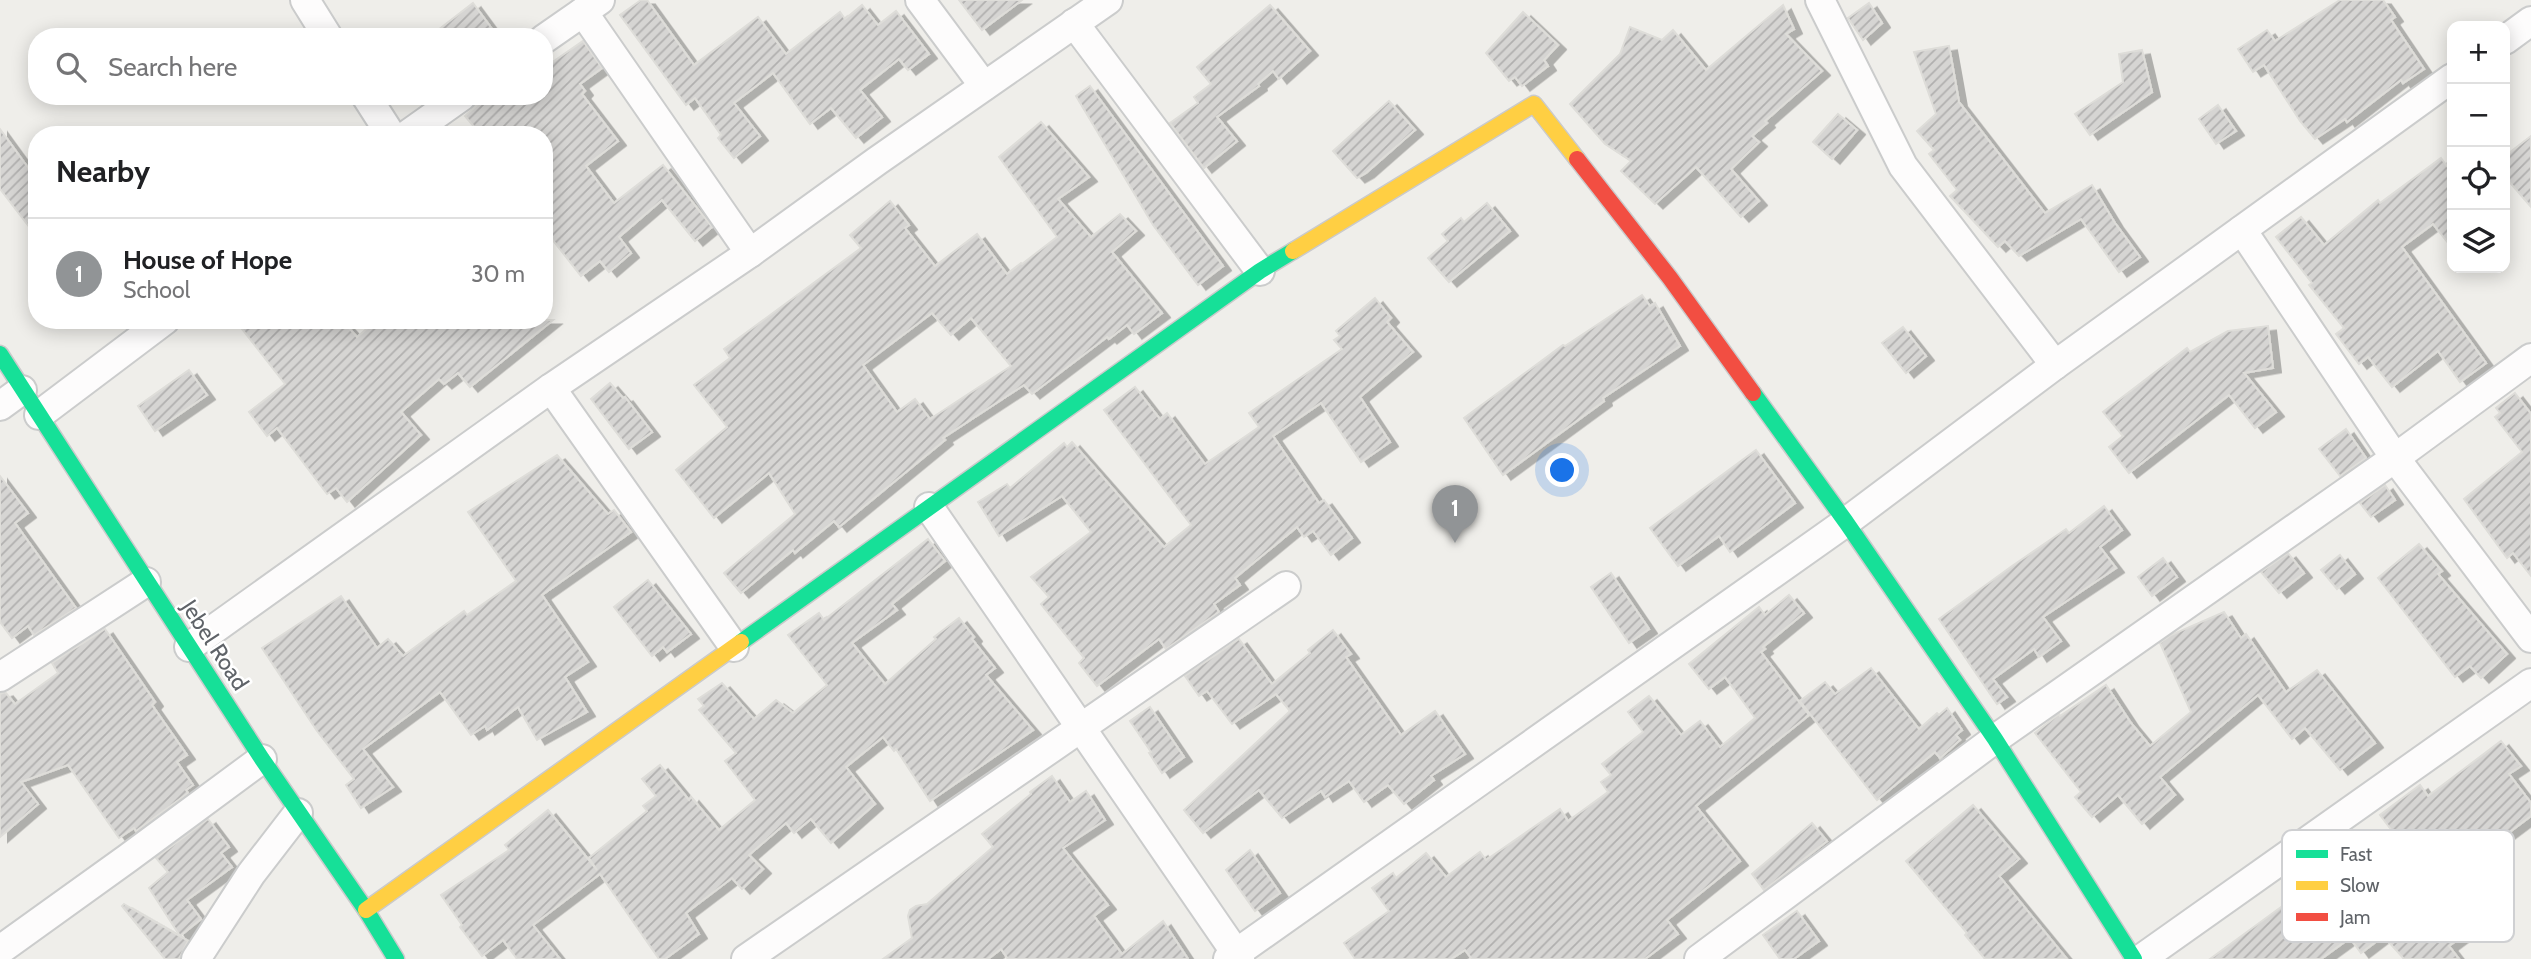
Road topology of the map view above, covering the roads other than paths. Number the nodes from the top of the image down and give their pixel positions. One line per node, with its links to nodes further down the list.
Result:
1 (304, 0): 8 (street)
2 (920, 0): 12 (street)
3 (1108, 0): 7 (street)
4 (1820, 0): 23 (street)
5 (592, 6): 9 (street); 18 (street)
6 (2531, 21): 10 (street)
7 (1074, 23): 12 (street); 19 (street)
8 (322, 28)
9 (553, 33)
10 (2510, 36)
11 (2447, 82): 17 (street)
12 (984, 86): 18 (street)
13 (372, 105): 15 (street)
14 (449, 105): 16 (street)
15 (385, 126)
16 (420, 126)
17 (2242, 230): 23 (street); 27 (street)
18 (750, 253): 24 (street)
19 (1260, 271): 28 (street); 29 (street)
20 (153, 329): 26 (street)
21 (0, 354): 25 (street, Jebel Road)
22 (2531, 358): 27 (street)
23 (2055, 365): 29 (street)
24 (551, 388): 33 (street); 34 (street)
25 (11, 398): 26 (street, Jebel Road)
26 (38, 415): 30 (street, Jebel Road)
27 (2395, 458): 32 (street); 38 (street)
28 (929, 507): 34 (street); 37 (street)
29 (1846, 522): 38 (street); 45 (street)
30 (146, 582): 33 (street, Jebel Road); 35 (street)
31 (1286, 586): 37 (street)
32 (2531, 638)
33 (189, 647): 39 (street, Jebel Road)
34 (734, 647): 43 (street)
35 (0, 677)
36 (2531, 683): 41 (street)
37 (1080, 729): 45 (street); 48 (street)
38 (1995, 739): 49 (street); 50 (street)
39 (261, 759): 40 (street, Jebel Road); 44 (street)
40 (298, 813): 43 (street, Jebel Road); 46 (street)
41 (2323, 830)
42 (2282, 859): 51 (street)
43 (366, 910): 47 (street, Jebel Road)
44 (0, 950)
45 (1235, 957)
46 (196, 959)
47 (396, 959)
48 (746, 959)
49 (1699, 959)
50 (2134, 959)
51 (2141, 959)

